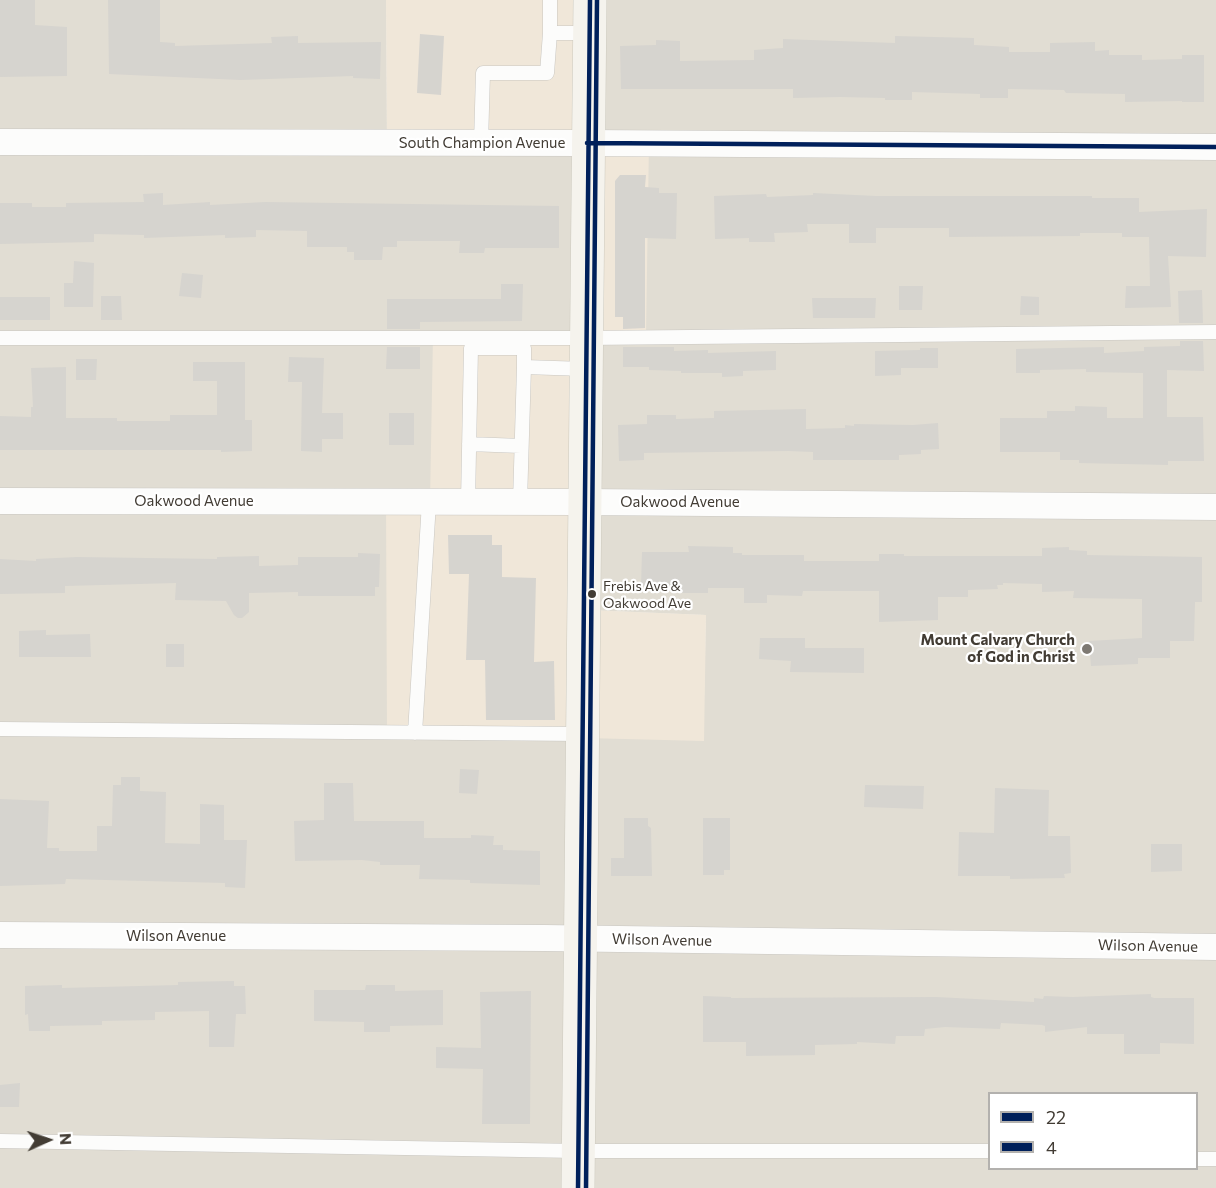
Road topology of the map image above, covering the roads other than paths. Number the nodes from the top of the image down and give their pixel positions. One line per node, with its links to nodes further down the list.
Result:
1 (550, 0): 3 (lane)
2 (590, 0): 4 (main road)
3 (549, 33): 4 (lane); 6 (lane)
4 (589, 33): 7 (main road)
5 (0, 142): 6 (street, South Champion Avenue)
6 (481, 143): 7 (street, South Champion Avenue)
7 (587, 143): 8 (street, South Champion Avenue); 11 (main road)
8 (1216, 147)
9 (1216, 332): 11 (lane)
10 (0, 338): 11 (lane)
11 (585, 354): 12 (lane); 19 (main road)
12 (524, 367): 13 (lane); 14 (lane)
13 (470, 444): 14 (lane); 17 (lane)
14 (522, 446): 18 (lane)
15 (0, 501): 16 (street, Oakwood Avenue)
16 (429, 502): 17 (street, Oakwood Avenue); 22 (lane)
17 (468, 502): 18 (street, Oakwood Avenue)
18 (520, 502): 19 (street, Oakwood Avenue)
19 (584, 502): 20 (street, Oakwood Avenue); 23 (main road)
20 (1216, 507)
21 (0, 729): 22 (lane)
22 (415, 733): 23 (lane)
23 (581, 734): 25 (main road)
24 (0, 935): 25 (street, Wilson Avenue)
25 (580, 939): 26 (street, Wilson Avenue); 29 (main road)
26 (1216, 947)
27 (0, 1141): 29 (lane)
28 (988, 1150): 29 (lane)
29 (578, 1151): 32 (main road)
30 (1198, 1158): 31 (lane)
31 (1216, 1159)
32 (578, 1188)

